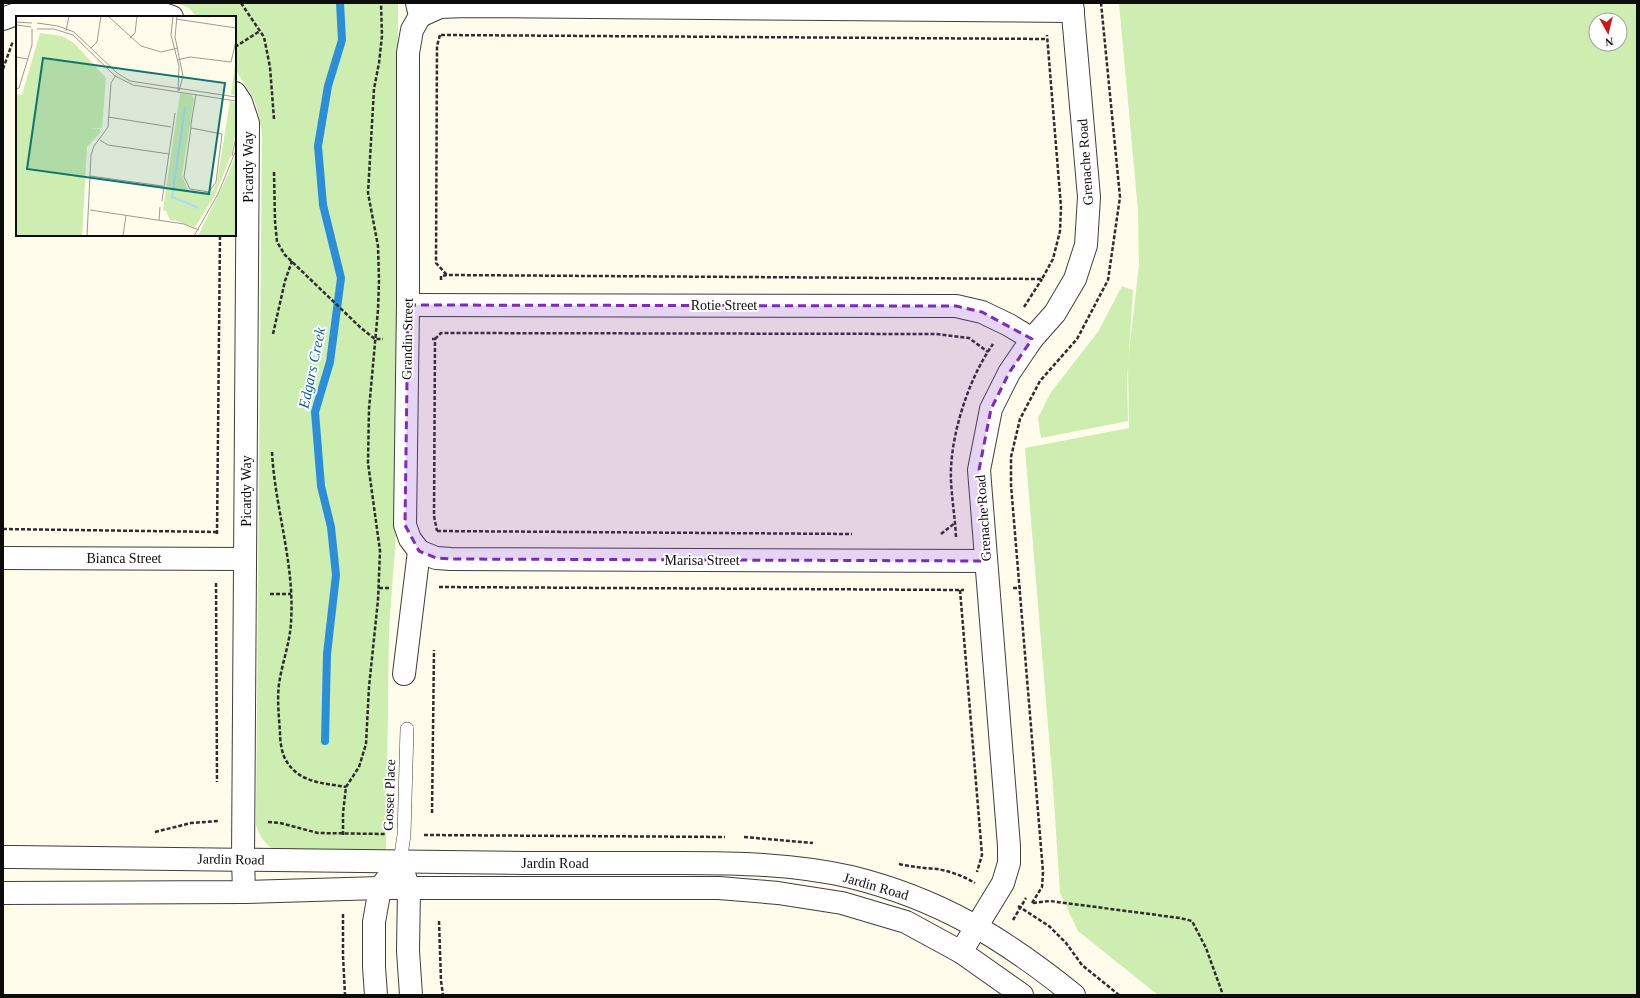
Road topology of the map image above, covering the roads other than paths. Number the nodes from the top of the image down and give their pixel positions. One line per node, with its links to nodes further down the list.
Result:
1 (1072, 7): 2 (street); 7 (street, Grenache Road)
2 (419, 10): 6 (street, Grandin Street)
3 (169, 16): 4 (street)
4 (3, 19)
5 (236, 94): 10 (street, Picardy Way)
6 (408, 305): 7 (street, Rotie Street); 8 (street, Grandin Street)
7 (1032, 339): 11 (street, Grenache Road)
8 (419, 551): 11 (street, Marisa Street); 12 (street)
9 (3, 558): 10 (street, Bianca Street)
10 (245, 559): 15 (street, Picardy Way)
11 (986, 561): 21 (street, Grenache Road)
12 (404, 674)
13 (407, 729): 16 (lane, Gosset Place)
14 (3, 857): 15 (street, Jardin Road)
15 (243, 859): 16 (street, Jardin Road); 19 (street, Picardy Way)
16 (400, 862): 17 (street); 18 (street); 21 (street, Jardin Road)
17 (380, 888): 18 (street, Jardin Road); 19 (street, Jardin Road); 23 (street)
18 (409, 889): 22 (street, Jardin Road); 24 (street)
19 (244, 892): 20 (street, Jardin Road)
20 (3, 893)
21 (977, 926): 22 (street, Grenache Road); 26 (street, Jardin Road)
22 (961, 952): 25 (street, Jardin Road)
23 (376, 995)
24 (411, 995)
25 (1022, 995)
26 (1074, 995)

